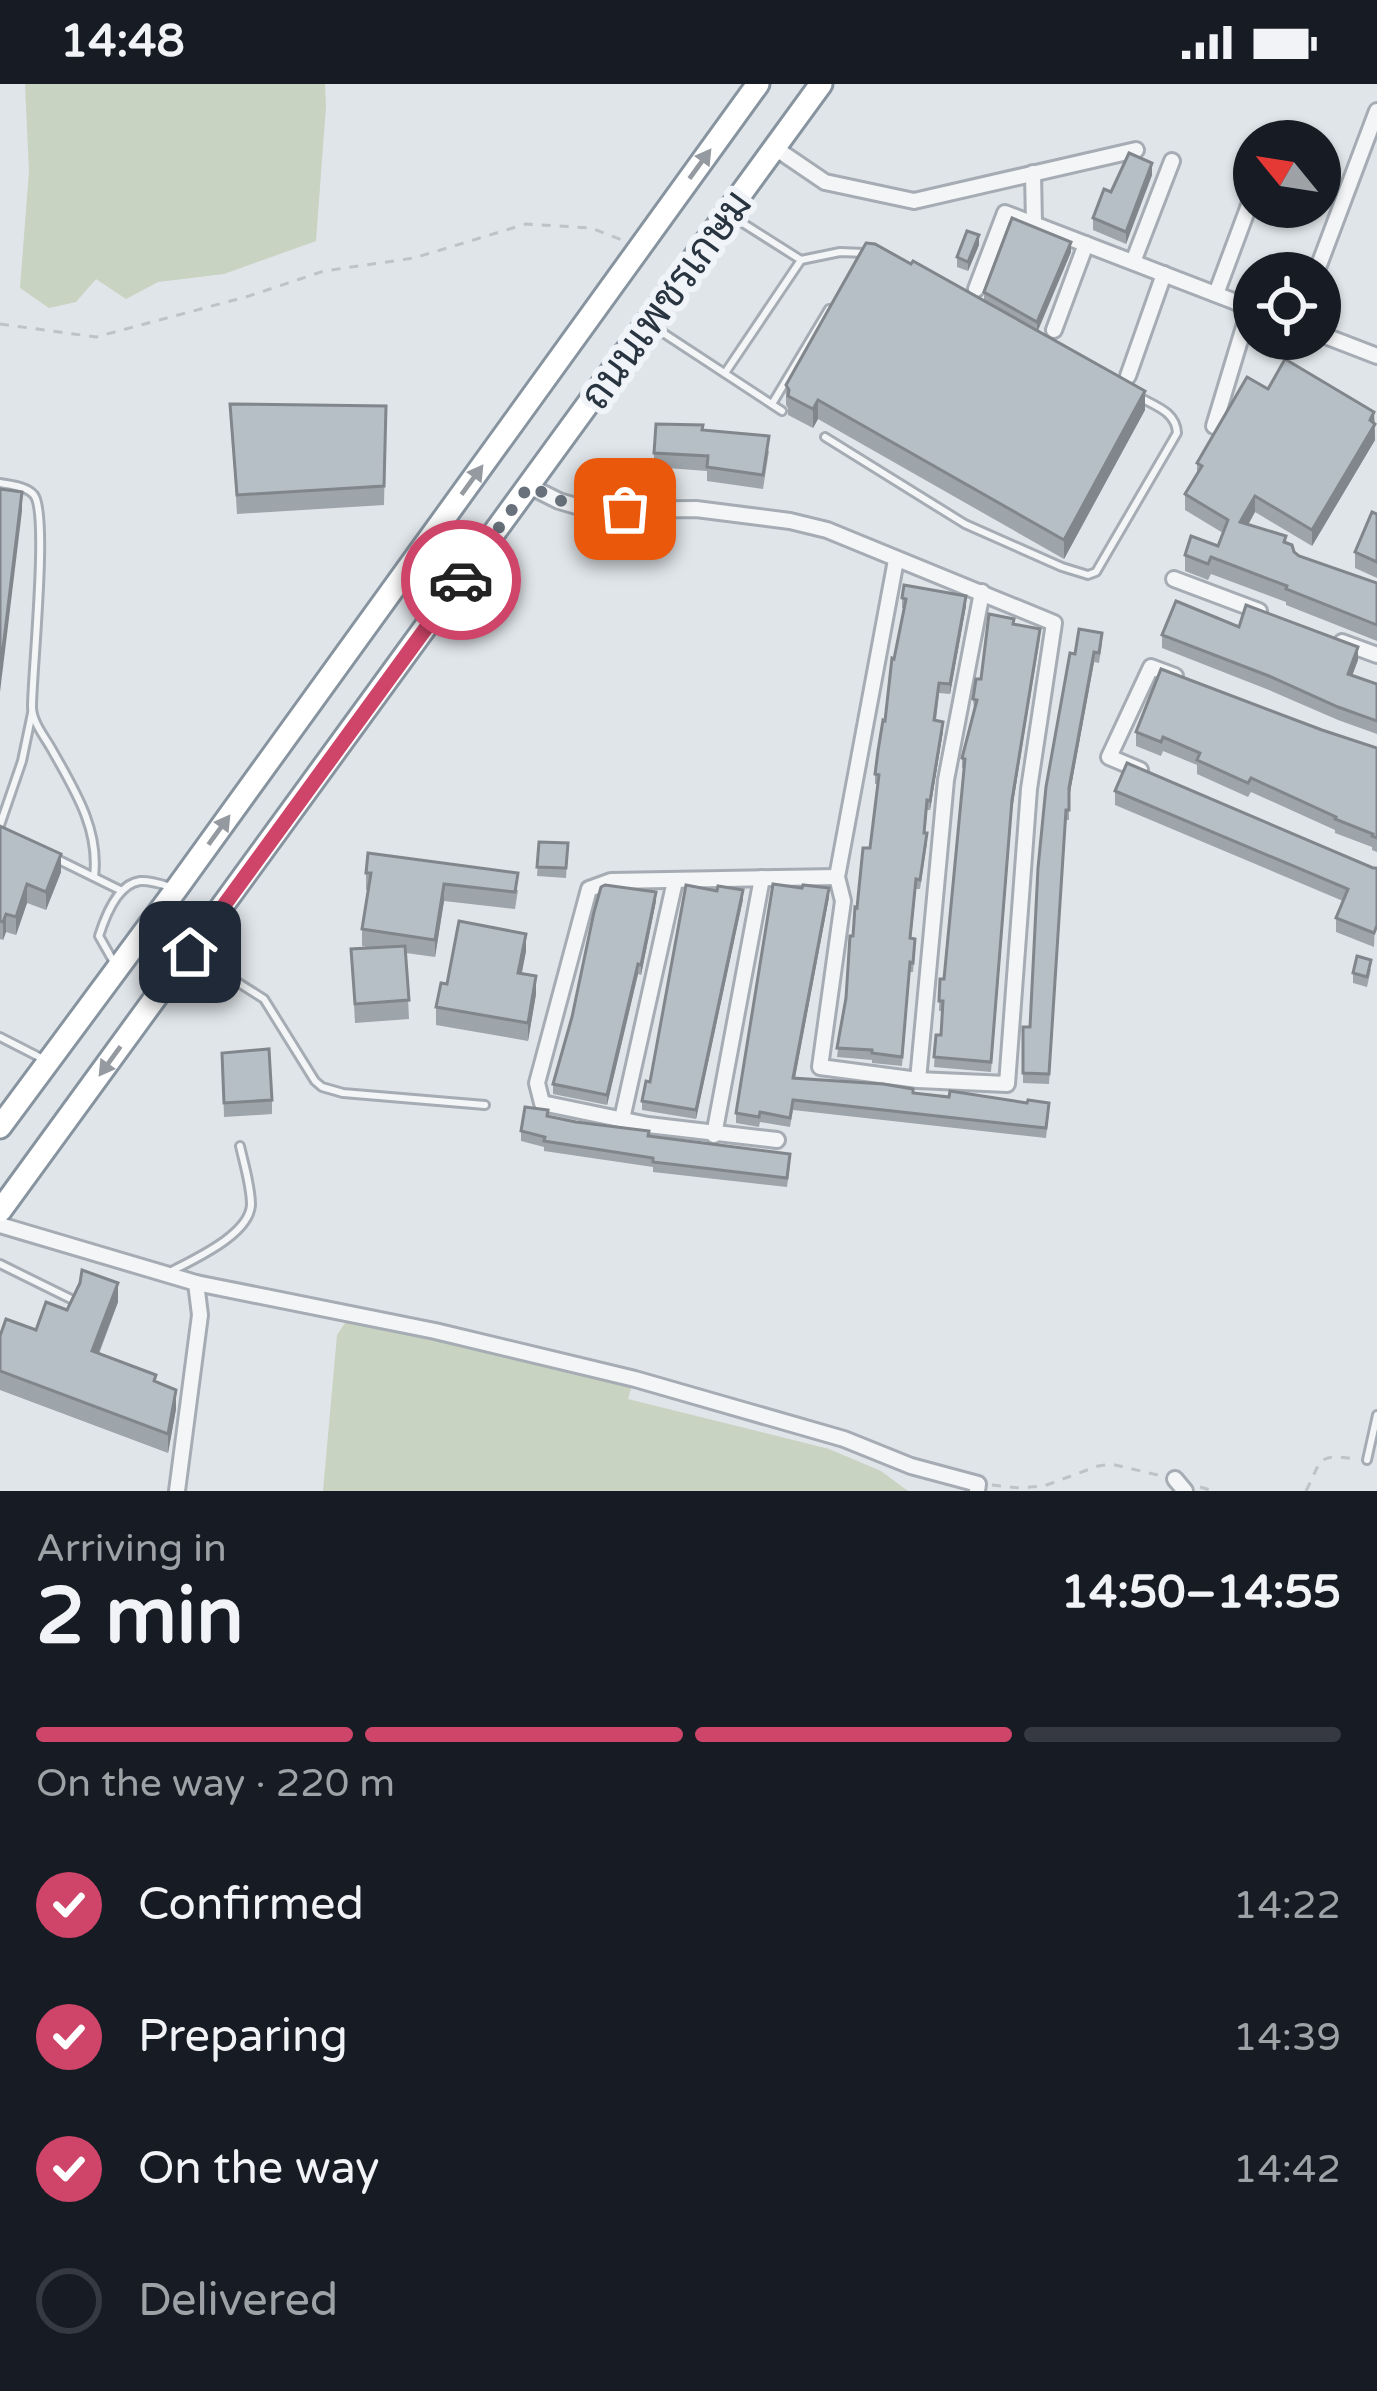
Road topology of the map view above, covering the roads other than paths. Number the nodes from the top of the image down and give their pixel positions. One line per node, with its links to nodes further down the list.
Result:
1 (758, 84): 51 (highway, ถนนเพชรเกษม, one-way to 1)
2 (821, 84): 4 (highway, ถนนเพชรเกษม)
3 (1377, 111): 12 (street)
4 (775, 148): 7 (street); 8 (highway, ถนนเพชรเกษม)
5 (1136, 150): 7 (street)
6 (1172, 161): 16 (street)
7 (1034, 173): 9 (street)
8 (727, 213): 15 (lane); 23 (highway, ถนนเพชรเกษม)
9 (1034, 224): 11 (street); 19 (street)
10 (1241, 228): 20 (street)
11 (1086, 244): 16 (street); 24 (street)
12 (1324, 252)
13 (862, 253): 14 (lane); 15 (lane); 17 (lane)
14 (874, 253)
15 (801, 260): 28 (lane)
16 (1133, 262): 18 (street)
17 (851, 272)
18 (1164, 274): 20 (street); 29 (street)
19 (976, 289)
20 (1216, 294): 21 (street)
21 (1233, 301)
22 (829, 309): 30 (lane)
23 (648, 322): 28 (lane); 35 (highway, ถนนเพชรเกษม)
24 (1054, 330)
25 (1341, 342): 26 (street)
26 (1377, 356)
27 (1235, 360): 32 (street)
28 (724, 373): 30 (lane)
29 (1128, 383): 33 (lane)
30 (772, 404): 31 (lane)
31 (782, 411)
32 (1214, 426)
33 (825, 437)
34 (0, 483): 43 (lane)
35 (529, 486): 36 (street); 53 (highway, ถนนเพชรเกษม)
36 (896, 560): 38 (street); 49 (street)
37 (1174, 580): 39 (street)
38 (982, 592): 57 (street); 57 (street)
39 (1276, 617)
40 (1336, 640): 41 (street)
41 (1377, 655)
42 (1190, 682): 44 (street)
43 (32, 713): 45 (lane); 47 (lane)
44 (1150, 775)
45 (0, 825)
46 (44, 854): 47 (lane)
47 (94, 877): 52 (lane)
48 (762, 878): 49 (street); 50 (street); 61 (street)
49 (837, 878): 57 (street)
50 (675, 881): 59 (street); 59 (street)
51 (178, 888): 52 (lane); 54 (highway, ถนนเพชรเกษม)
52 (123, 892): 54 (lane)
53 (190, 952): 58 (lane); 64 (highway, ถนนเพชรเกษม, one-way to 64)
54 (118, 969): 56 (highway, ถนนเพชรเกษม)
55 (0, 1037): 56 (lane)
56 (48, 1062): 60 (highway, ถนนเพชรเกษม)
57 (918, 1080)
58 (485, 1105)
59 (622, 1119): 61 (street)
60 (0, 1127)
61 (714, 1135): 62 (street)
62 (777, 1140)
63 (240, 1146): 67 (lane)
64 (0, 1211)
65 (0, 1225): 67 (street)
66 (0, 1264): 69 (lane)
67 (167, 1274): 68 (street)
68 (196, 1283): 72 (street); 73 (street)
69 (73, 1300)
70 (1377, 1415): 71 (lane)
71 (1366, 1460)
72 (977, 1487)
73 (177, 1491)

